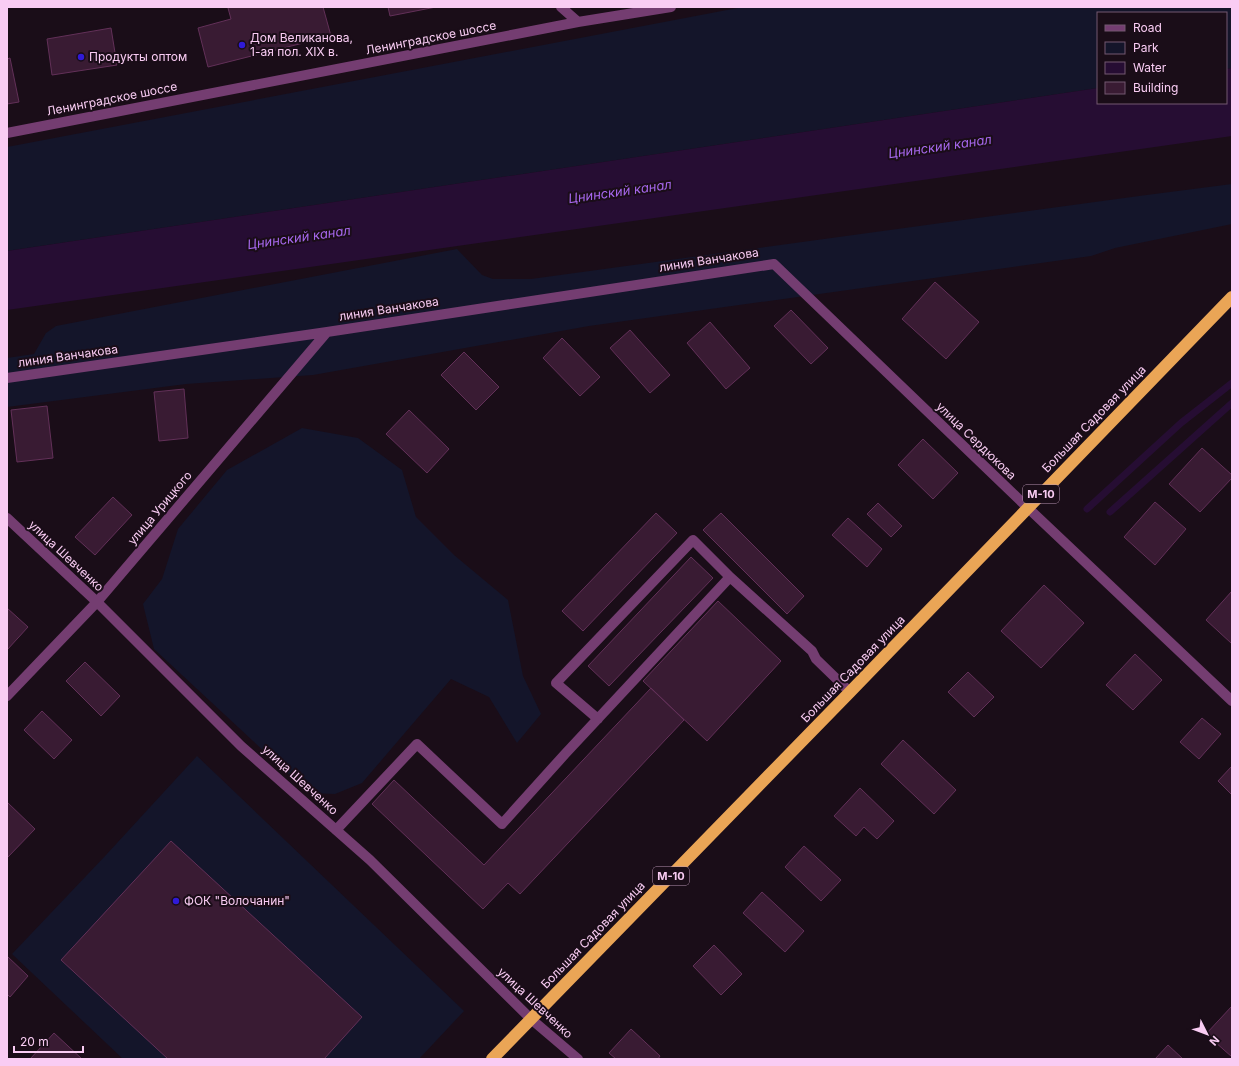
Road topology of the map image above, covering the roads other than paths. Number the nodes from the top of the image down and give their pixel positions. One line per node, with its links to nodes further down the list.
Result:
1 (561, 7): 3 (street)
2 (671, 7): 3 (street, Ленинградское шоссе)
3 (578, 22): 4 (street, Ленинградское шоссе)
4 (7, 133)
5 (774, 264): 7 (street, линия Ванчакова); 9 (street, улица Сердюкова)
6 (1232, 296): 9 (highway, Большая Садовая улица / М-10)
7 (327, 332): 8 (street, линия Ванчакова); 12 (street, улица Урицкого)
8 (7, 378)
9 (1028, 508): 13 (highway, Большая Садовая улица / М-10); 15 (street, улица Сердюкова)
10 (7, 518): 12 (street, улица Шевченко)
11 (730, 577): 13 (street); 16 (street); 16 (street)
12 (97, 602): 14 (street, улица Урицкого); 17 (street, улица Шевченко)
13 (850, 692): 18 (highway, Большая Садовая улица / М-10)
14 (7, 696)
15 (1232, 701)
16 (598, 719): 17 (street)
17 (336, 830): 18 (street, улица Шевченко)
18 (531, 1019): 19 (highway, Большая Садовая улица / М-10); 20 (street, улица Шевченко)
19 (492, 1059)
20 (578, 1059)

